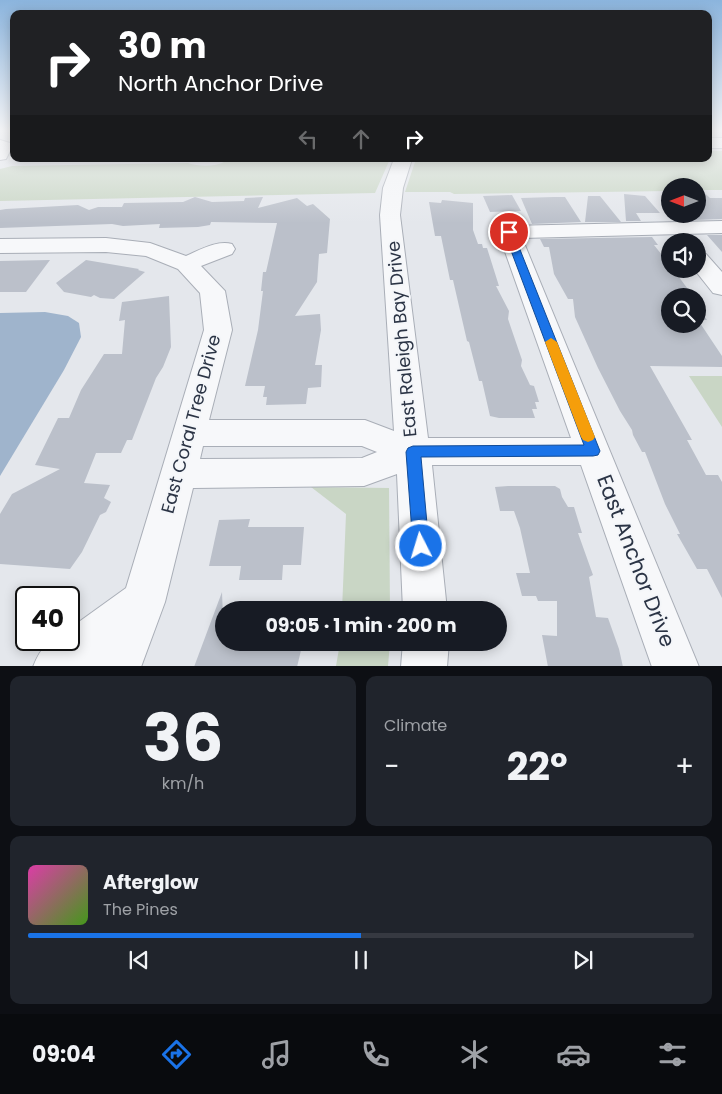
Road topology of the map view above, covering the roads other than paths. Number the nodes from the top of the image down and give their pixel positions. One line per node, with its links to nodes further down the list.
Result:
1 (403, 162): 12 (street, East Raleigh Bay Drive)
2 (722, 228): 3 (street)
3 (689, 233)
4 (661, 235): 11 (street, East Anchor Drive)
5 (0, 246): 7 (street)
6 (224, 248): 7 (street)
7 (186, 264): 10 (street, East Coral Tree Drive)
8 (706, 269): 9 (street)
9 (722, 288)
10 (189, 433): 12 (street); 13 (street, East Coral Tree Drive)
11 (593, 451): 12 (street); 20 (street, East Anchor Drive)
12 (413, 452): 13 (street); 14 (street, East Raleigh Bay Drive)
13 (178, 474): 15 (street, East Coral Tree Drive)
14 (424, 601)
15 (142, 602): 17 (street); 18 (street, East Coral Tree Drive)
16 (425, 651): 19 (street)
17 (56, 666)
18 (117, 666)
19 (424, 666)
20 (676, 666)

